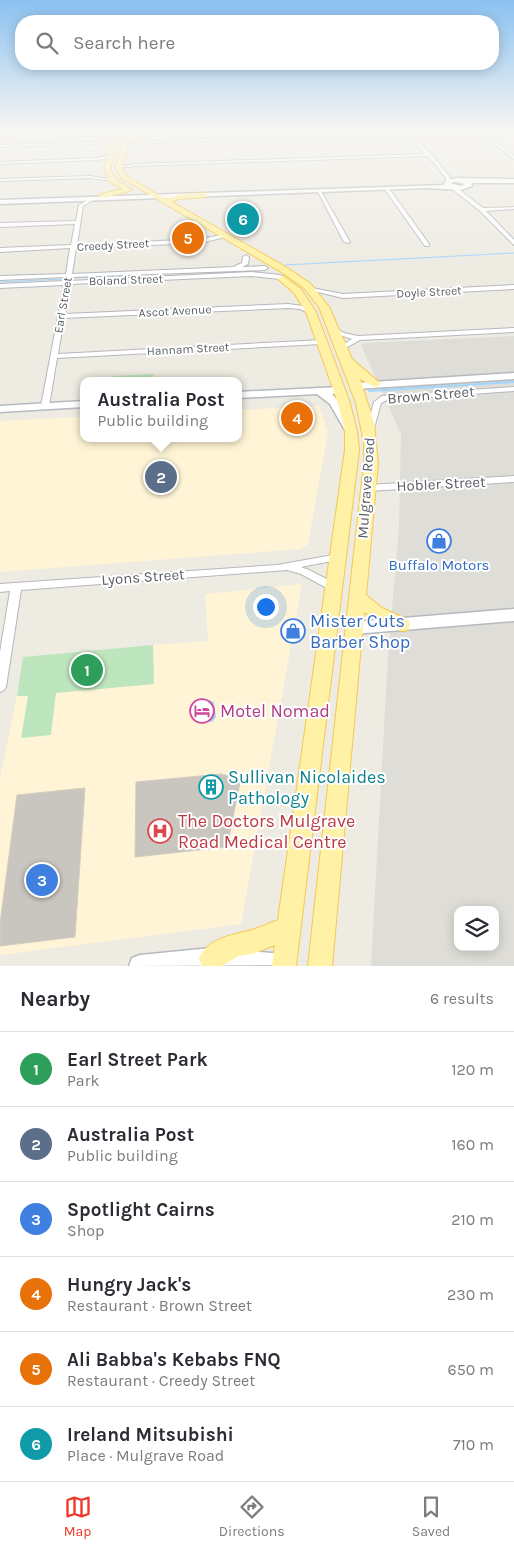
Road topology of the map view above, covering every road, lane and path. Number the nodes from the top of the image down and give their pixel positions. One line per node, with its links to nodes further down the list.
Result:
1 (110, 175): 5 (street); 10 (main road, Mulgrave Road)
2 (122, 175): 14 (main road, Mulgrave Road)
3 (446, 175): 8 (street)
4 (454, 175): 7 (street)
5 (0, 180)
6 (514, 182): 7 (main road)
7 (467, 184): 8 (main road); 24 (street)
8 (450, 185): 9 (main road); 11 (main road); 24 (street)
9 (386, 188): 12 (main road); 32 (street)
10 (128, 190): 16 (main road); 17 (main road, Mulgrave Road)
11 (231, 191): 13 (main road); 14 (main road)
12 (319, 191): 13 (main road); 30 (street)
13 (262, 193): 15 (main road)
14 (152, 195): 15 (main road); 17 (main road); 22 (main road, Mulgrave Road)
15 (203, 195): 22 (main road)
16 (104, 196): 17 (main road); 18 (main road)
17 (138, 196): 21 (main road); 29 (main road, Mulgrave Road)
18 (20, 199): 19 (main road); 20 (main road)
19 (0, 201): 20 (main road)
20 (52, 201): 21 (main road)
21 (79, 202): 25 (street, Earl Street)
22 (165, 202): 27 (main road, Mulgrave Road)
23 (514, 208): 24 (street)
24 (482, 210): 28 (street)
25 (79, 222): 26 (street); 33 (street, Earl Street)
26 (0, 225)
27 (226, 236): 29 (street, Creedy Street); 44 (main road, Mulgrave Road)
28 (511, 236): 31 (street)
29 (215, 239): 33 (street, Creedy Street); 35 (main road, Mulgrave Road)
30 (347, 242)
31 (514, 243)
32 (427, 245)
33 (74, 247): 34 (street, Creedy Street); 41 (street, Earl Street)
34 (0, 250)
35 (246, 257): 36 (street); 37 (main road, Mulgrave Road)
36 (232, 268): 37 (street, Boland Street); 41 (street, Boland Street)
37 (265, 268): 38 (street, Boland Street); 39 (main road, Mulgrave Road)
38 (252, 274): 39 (street, Boland Street); 41 (street, Boland Street)
39 (280, 277): 46 (main road, Mulgrave Road)
40 (0, 278): 41 (street, Boland Street)
41 (67, 279): 42 (street, Boland Street); 50 (street, Earl Street)
42 (0, 286)
43 (514, 287): 45 (street, Doyle Street)
44 (312, 290): 45 (street, Doyle Street); 48 (main road, Mulgrave Road)
45 (343, 296): 48 (street, Doyle Street)
46 (303, 297): 47 (street, Ascot Avenue); 49 (main road, Mulgrave Road)
47 (288, 306): 49 (street, Ascot Avenue); 50 (street, Ascot Avenue)
48 (324, 307): 51 (main road, Mulgrave Road)
49 (311, 312): 54 (main road, Mulgrave Road)
50 (62, 316): 56 (street, Earl Street)
51 (333, 329): 53 (street); 55 (main road, Mulgrave Road)
52 (514, 330): 53 (street)
53 (358, 338): 55 (street)
54 (322, 342): 56 (street, Hannam Street); 60 (main road, Mulgrave Road)
55 (342, 353): 58 (main road); 59 (main road, Mulgrave Road)
56 (54, 356): 66 (street, Earl Street)
57 (514, 376): 58 (main road, Brown Street)
58 (375, 384): 59 (main road, Brown Street)
59 (356, 386): 60 (main road, Brown Street); 70 (main road, Mulgrave Road)
60 (339, 387): 62 (main road, Brown Street); 63 (main road, Brown Street); 71 (main road, Mulgrave Road)
61 (514, 389): 70 (street, Brown Street)
62 (242, 391)
63 (318, 391): 64 (main road, Brown Street); 71 (main road)
64 (242, 395)
65 (80, 400): 66 (main road)
66 (45, 404): 67 (main road); 68 (main road); 69 (main road)
67 (80, 404)
68 (0, 405)
69 (0, 409)
70 (370, 430): 73 (main road, Mulgrave Road)
71 (351, 431): 74 (main road, Mulgrave Road)
72 (514, 479): 73 (street, Hobler Street)
73 (368, 488): 79 (main road, Mulgrave Road)
74 (338, 558): 75 (street, Lyons Street); 78 (main road, Mulgrave Road)
75 (287, 566): 76 (street, Lyons Street); 78 (street, Lyons Street)
76 (16, 587): 77 (street, Lyons Street); 84 (street)
77 (0, 588)
78 (334, 588): 82 (main road, Mulgrave Road)
79 (357, 597): 81 (main road); 83 (main road, Mulgrave Road)
80 (514, 615): 81 (main road)
81 (402, 625): 83 (main road)
82 (329, 628): 83 (main road); 85 (main road, Mulgrave Road)
83 (354, 628): 89 (main road, Mulgrave Road)
84 (0, 687)
85 (288, 928): 86 (main road); 88 (main road, Mulgrave Road)
86 (211, 959): 87 (main road); 88 (main road)
87 (140, 966)
88 (285, 966)
89 (320, 966)

